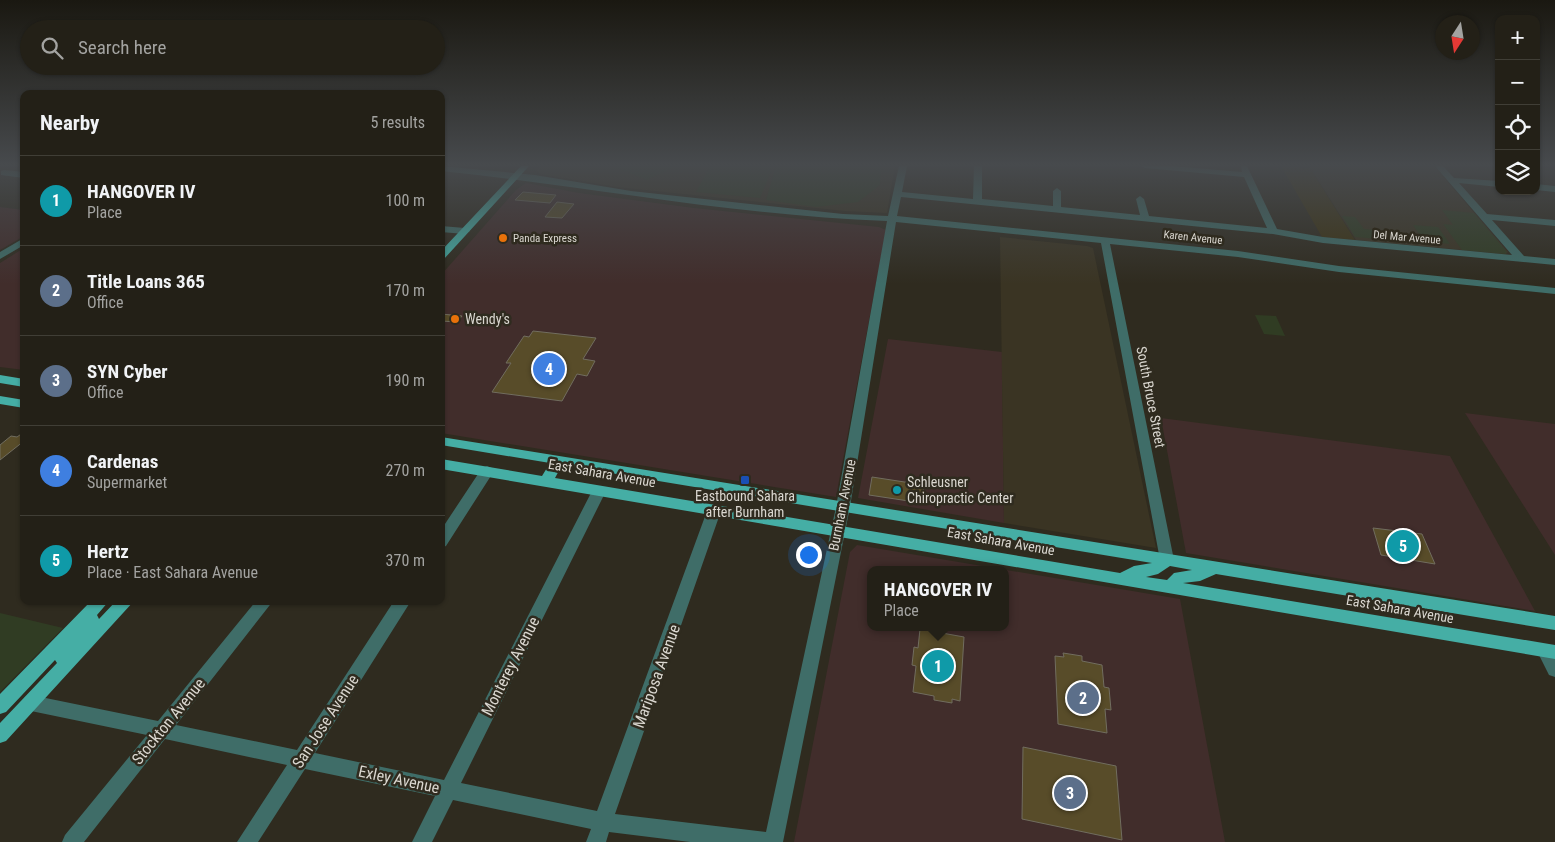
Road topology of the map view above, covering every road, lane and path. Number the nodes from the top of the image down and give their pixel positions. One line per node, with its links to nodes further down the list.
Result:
1 (488, 205): 15 (main road)
2 (735, 205): 12 (street, Karen Avenue)
3 (896, 205): 12 (street, Burnham Avenue)
4 (1015, 205): 9 (street, Del Mar Avenue)
5 (1057, 205): 9 (street)
6 (1142, 205): 11 (street)
7 (1262, 205): 16 (street)
8 (1474, 205): 10 (street)
9 (1057, 209): 11 (street, Del Mar Avenue)
10 (1484, 217): 13 (street); 21 (street)
11 (1145, 218): 16 (street, Del Mar Avenue)
12 (892, 219): 17 (street, Karen Avenue); 34 (street, Burnham Avenue)
13 (1555, 223)
14 (445, 228): 15 (street)
15 (465, 231): 19 (main road)
16 (1273, 231): 21 (street, Del Mar Avenue)
17 (1105, 240): 23 (street, Karen Avenue); 38 (street, South Bruce Street)
18 (20, 244): 20 (street)
19 (445, 253)
20 (0, 256)
21 (1521, 259): 22 (street, Del Mar Avenue)
22 (1555, 262)
23 (1555, 291)
24 (0, 378): 25 (main road)
25 (20, 381)
26 (0, 400): 27 (main road)
27 (20, 403)
28 (445, 442): 29 (main road, East Sahara Avenue)
29 (558, 460): 32 (main road); 34 (main road, East Sahara Avenue)
30 (445, 465): 31 (main road, East Sahara Avenue)
31 (487, 472): 32 (main road, East Sahara Avenue); 37 (street)
32 (546, 482): 33 (main road, East Sahara Avenue)
33 (599, 491): 35 (main road, East Sahara Avenue); 55 (street, Monterey Avenue)
34 (843, 507): 36 (street, Burnham Avenue); 38 (main road, East Sahara Avenue)
35 (714, 511): 36 (main road, East Sahara Avenue); 56 (street, Mariposa Avenue)
36 (838, 531): 40 (main road, East Sahara Avenue); 61 (street, Burnham Avenue)
37 (445, 536)
38 (1166, 560): 39 (main road, East Sahara Avenue); 40 (main road)
39 (1214, 568): 41 (main road); 47 (main road, East Sahara Avenue)
40 (1122, 579): 41 (main road, East Sahara Avenue)
41 (1169, 588): 48 (main road, East Sahara Avenue)
42 (97, 605): 46 (main road)
43 (122, 605): 50 (main road)
44 (262, 605): 52 (street, Stockton Avenue)
45 (400, 605): 54 (street, San Jose Avenue)
46 (87, 616): 50 (main road); 51 (main road)
47 (1555, 624)
48 (1550, 652): 49 (street)
49 (1555, 670)
50 (31, 703): 52 (street, Exley Avenue); 53 (main road)
51 (0, 706)
52 (160, 731): 54 (street, Exley Avenue); 57 (street, Stockton Avenue)
53 (0, 735)
54 (301, 758): 55 (street, Exley Avenue); 58 (street, San Jose Avenue)
55 (448, 789): 56 (street, Exley Avenue); 59 (street, Monterey Avenue)
56 (603, 822): 60 (street, Mariposa Avenue); 61 (street, Exley Avenue)
57 (72, 842)
58 (247, 842)
59 (422, 842)
60 (596, 842)
61 (771, 842)

